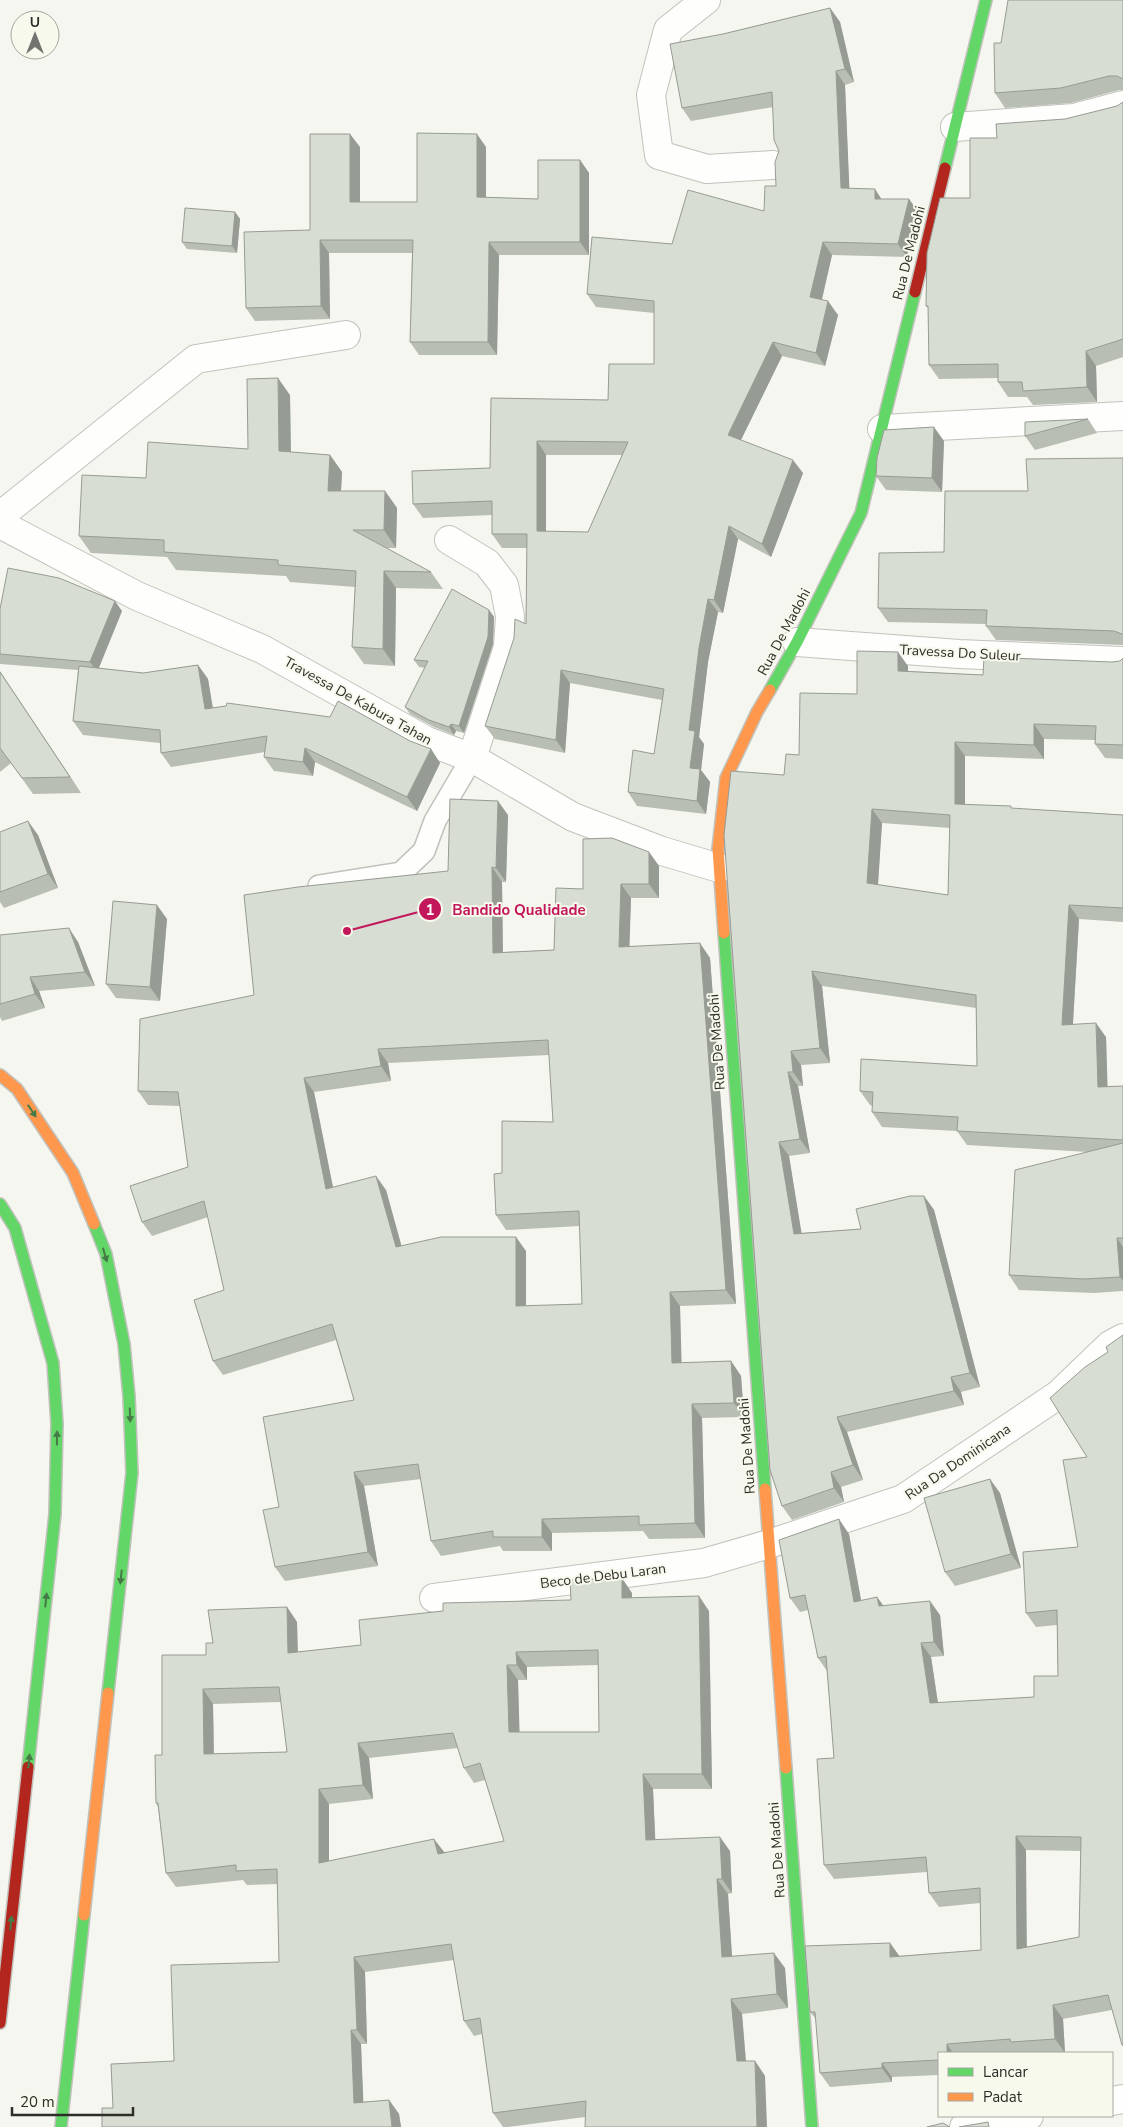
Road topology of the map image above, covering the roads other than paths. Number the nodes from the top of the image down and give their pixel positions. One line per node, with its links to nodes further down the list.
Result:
1 (706, 0): 5 (street)
2 (986, 0): 4 (street, Rua De Madohi)
3 (1123, 105): 4 (street)
4 (955, 126): 8 (street, Rua De Madohi)
5 (773, 165)
6 (346, 335): 9 (street)
7 (1123, 416): 8 (street)
8 (882, 429): 12 (street, Rua De Madohi)
9 (0, 516)
10 (0, 524): 14 (street, Travessa De Kabura Tahan)
11 (449, 540): 14 (street)
12 (797, 642): 13 (street, Travessa Do Suleur); 15 (street, Rua De Madohi)
13 (1123, 661)
14 (472, 758): 15 (street, Travessa De Kabura Tahan); 16 (lane)
15 (719, 868): 20 (street, Rua De Madohi)
16 (299, 889)
17 (0, 1075): 24 (street, one-way to 24)
18 (0, 1204): 22 (street, one-way to 18)
19 (1123, 1338): 20 (street, Rua Da Dominicana)
20 (769, 1544): 21 (street, Beco de Debu Laran); 25 (street, Rua De Madohi)
21 (434, 1598)
22 (0, 2023)
23 (1023, 2117): 26 (street)
24 (61, 2127)
25 (812, 2127)
26 (964, 2127)

